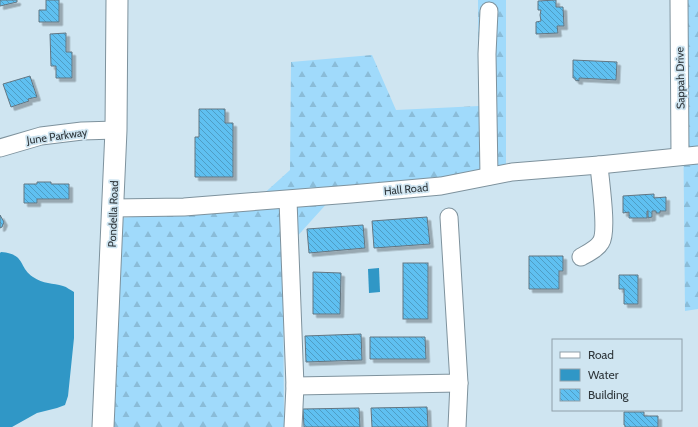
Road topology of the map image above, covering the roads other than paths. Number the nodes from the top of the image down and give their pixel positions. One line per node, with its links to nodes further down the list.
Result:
1 (117, 0): 4 (main road, Pondella Road)
2 (679, 0): 7 (street, Sappah Drive)
3 (489, 11): 9 (street)
4 (116, 130): 5 (street, June Parkway); 11 (main road, Pondella Road)
5 (0, 148)
6 (698, 155): 7 (street, Hall Road)
7 (680, 156): 8 (street, Hall Road)
8 (599, 165): 9 (street, Hall Road); 13 (street)
9 (489, 176): 10 (street, Hall Road)
10 (288, 200): 11 (street, Hall Road); 15 (street)
11 (113, 208): 16 (main road, Pondella Road)
12 (449, 217): 14 (street)
13 (581, 257)
14 (458, 383): 15 (street); 18 (street)
15 (296, 386): 17 (street)
16 (104, 427)
17 (293, 427)
18 (457, 427)

